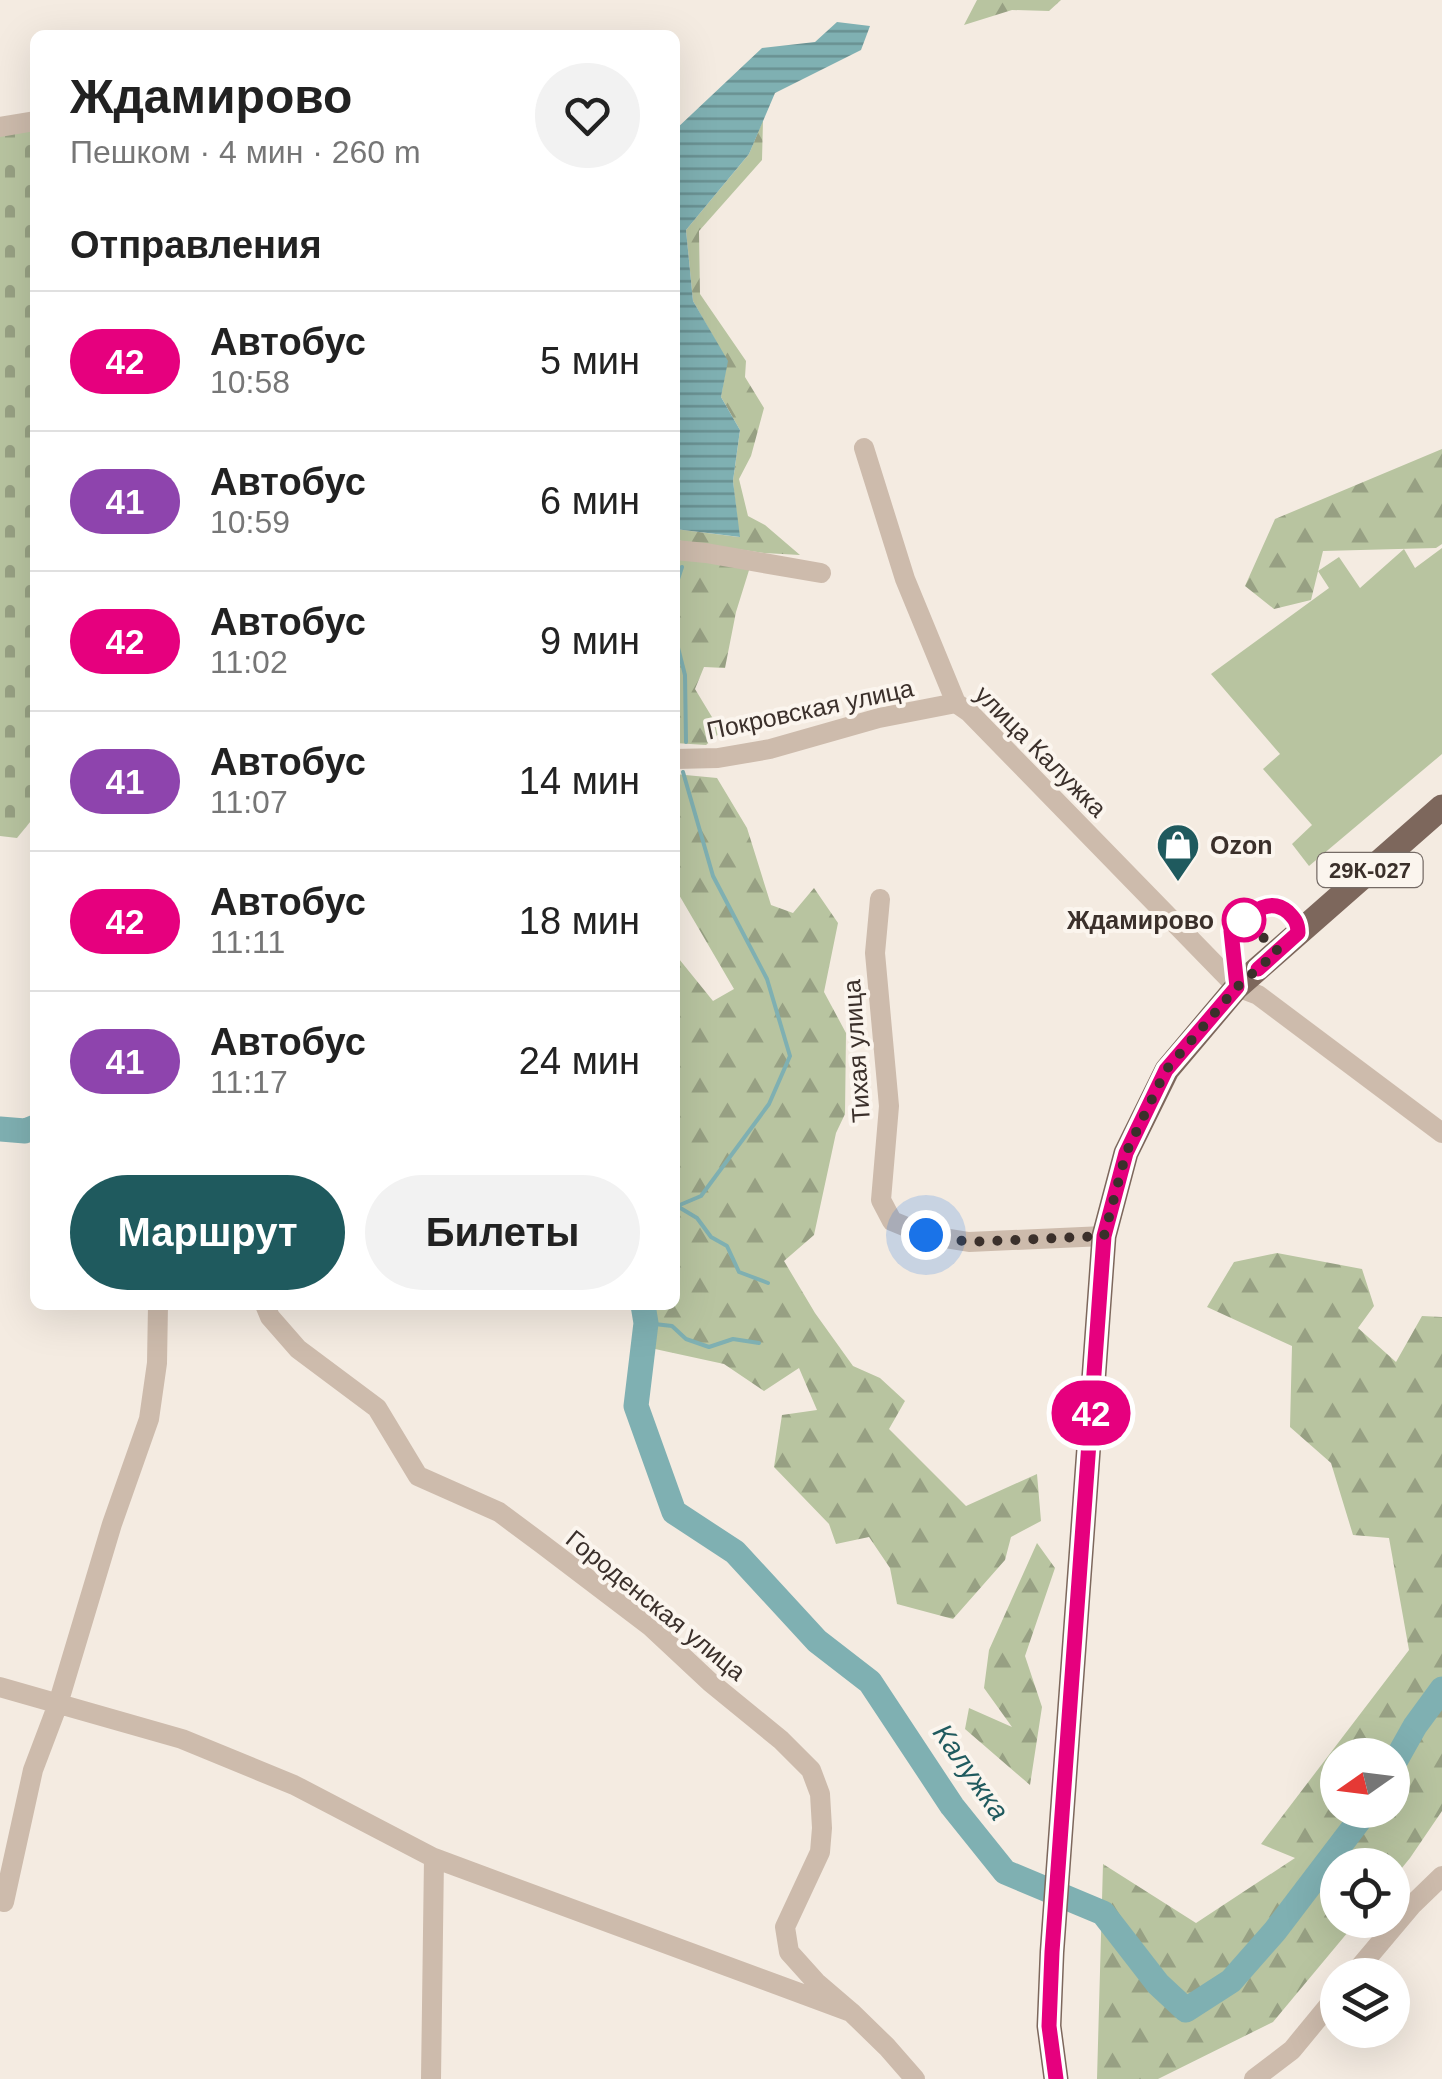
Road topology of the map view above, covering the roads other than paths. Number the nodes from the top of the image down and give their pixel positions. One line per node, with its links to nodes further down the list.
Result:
1 (30, 122): 2 (street)
2 (0, 127)
3 (864, 448): 6 (street, улица Калужка)
4 (680, 550): 5 (street)
5 (820, 573)
6 (956, 702): 7 (street, Покровская улица); 10 (street, улица Калужка)
7 (680, 759)
8 (1442, 808): 10 (main road, 29К-027)
9 (880, 899): 12 (street, Тихая улица)
10 (1237, 987): 11 (street, улица Калужка); 12 (main road)
11 (1442, 1134)
12 (1104, 1236): 25 (main road)
13 (158, 1310): 16 (street)
14 (266, 1310): 21 (street, Городенская улица)
15 (0, 1687): 16 (street, Городенская улица)
16 (58, 1704): 17 (street, Городенская улица); 19 (street)
17 (434, 1858): 21 (street, Городенская улица); 23 (street)
18 (1442, 1876): 20 (street)
19 (4, 1902)
20 (1367, 1958)
21 (851, 2012): 24 (street, Городенская улица)
22 (1320, 2016): 26 (street)
23 (431, 2079)
24 (915, 2079)
25 (1056, 2079)
26 (1254, 2079)

